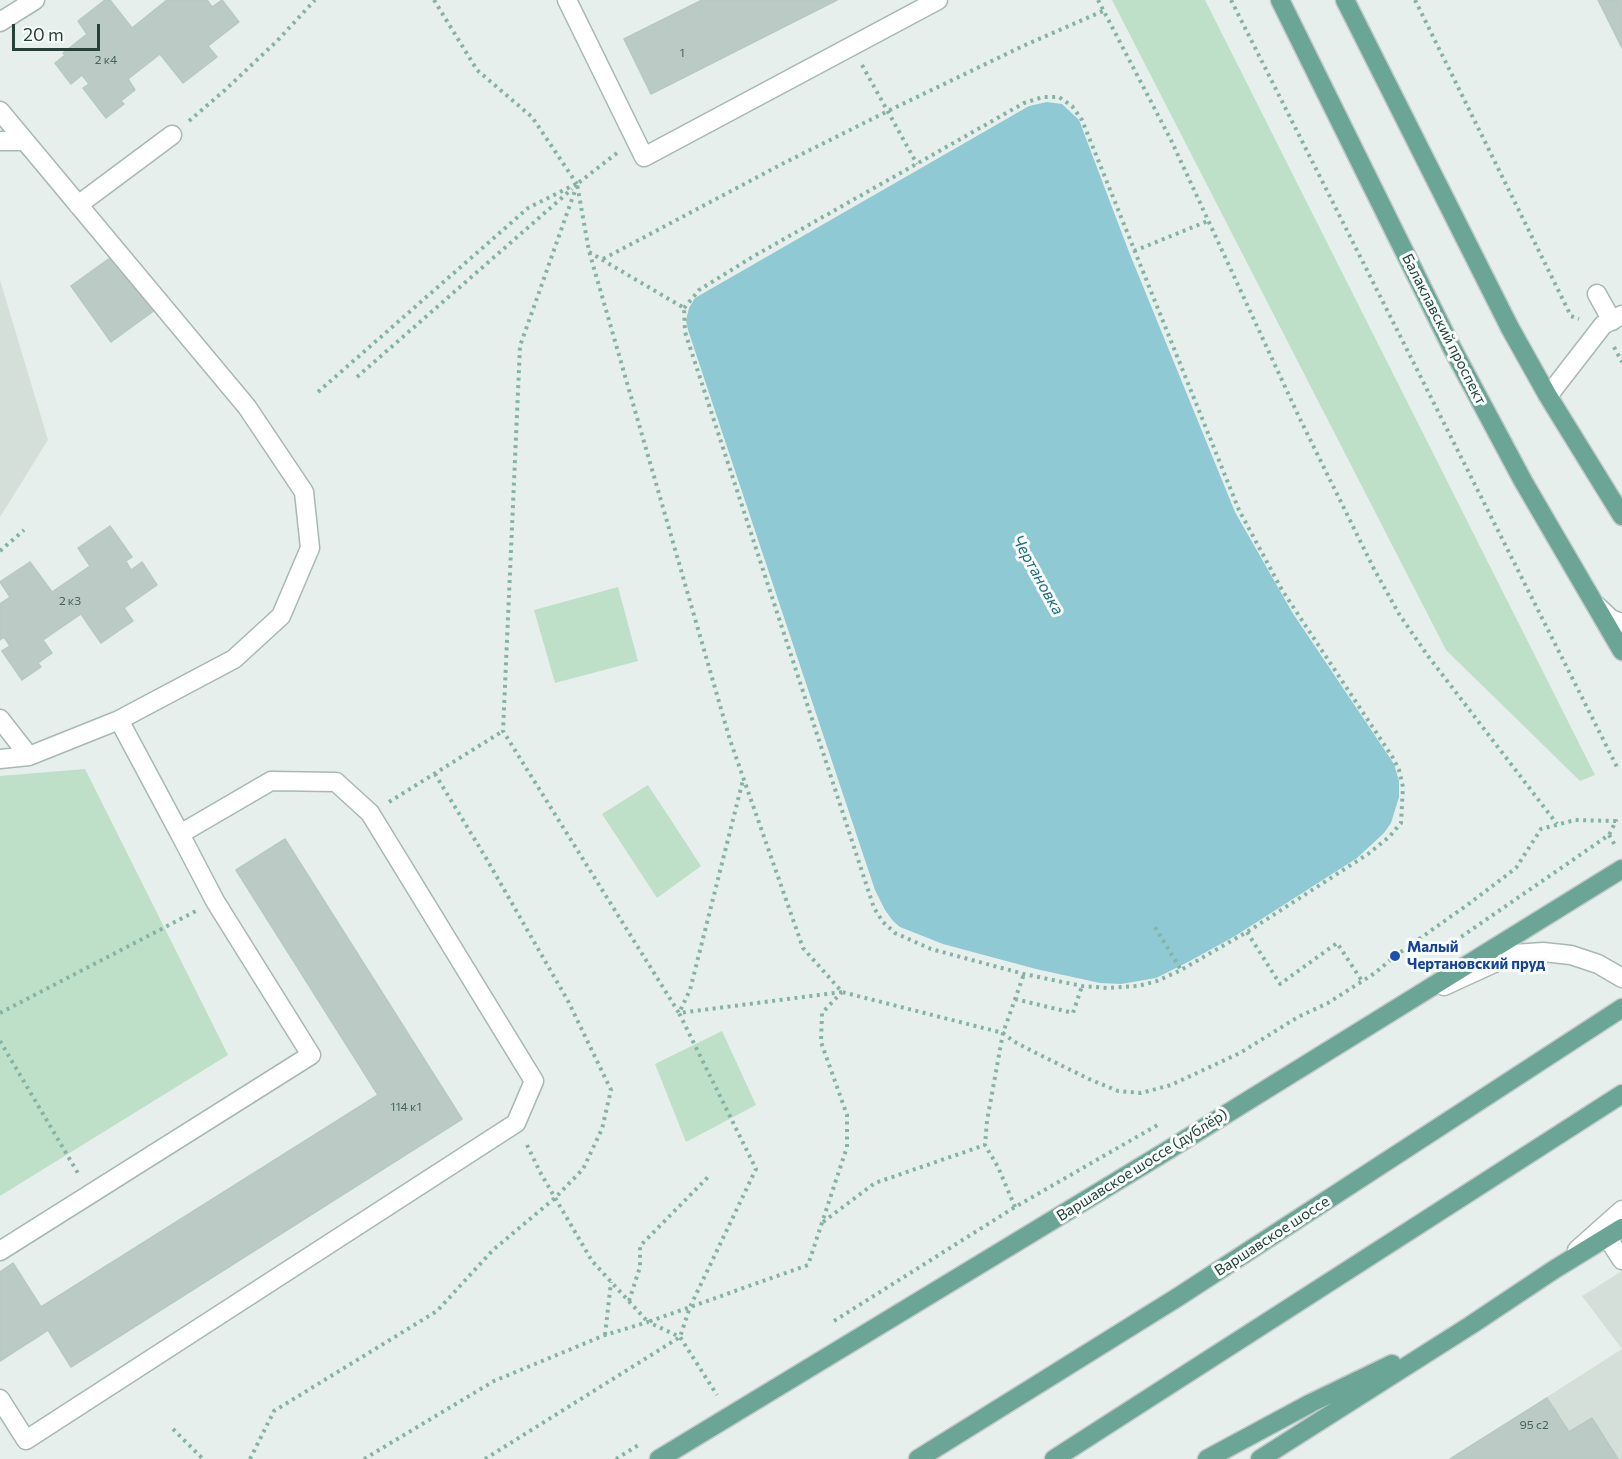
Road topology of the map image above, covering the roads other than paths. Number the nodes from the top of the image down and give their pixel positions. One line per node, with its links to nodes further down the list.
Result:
1 (35, 0): 6 (street)
2 (567, 0): 3 (street)
3 (938, 0)
4 (1280, 0): 16 (main road, Балаклавский проспект)
5 (1345, 0): 14 (main road)
6 (0, 22)
7 (0, 111): 10 (street)
8 (172, 135): 11 (street)
9 (0, 141): 10 (street)
10 (25, 141): 11 (street)
11 (78, 205): 20 (street)
12 (1597, 294): 13 (street)
13 (1612, 320): 14 (street)
14 (1548, 396): 15 (main road)
15 (1622, 516)
16 (1595, 603): 17 (street); 18 (main road, Балаклавский проспект)
17 (1622, 623)
18 (1622, 651)
19 (0, 719): 21 (street)
20 (119, 720): 21 (street); 23 (street)
21 (29, 756): 22 (street)
22 (0, 759)
23 (180, 834): 31 (street); 35 (street)
24 (1622, 869): 27 (main road, Варшавское шоссе (дублёр))
25 (1622, 978): 27 (street)
26 (1622, 1008): 37 (main road, Варшавское шоссе)
27 (1393, 1010): 36 (main road, Варшавское шоссе (дублёр))
28 (1622, 1094): 38 (main road)
29 (1622, 1210): 33 (street)
30 (1615, 1233): 32 (street); 33 (main road)
31 (0, 1251)
32 (1622, 1260)
33 (1555, 1269): 34 (main road)
34 (1471, 1325): 39 (main road); 40 (main road)
35 (0, 1399)
36 (659, 1459)
37 (918, 1459)
38 (1054, 1459)
39 (1207, 1459)
40 (1260, 1459)

